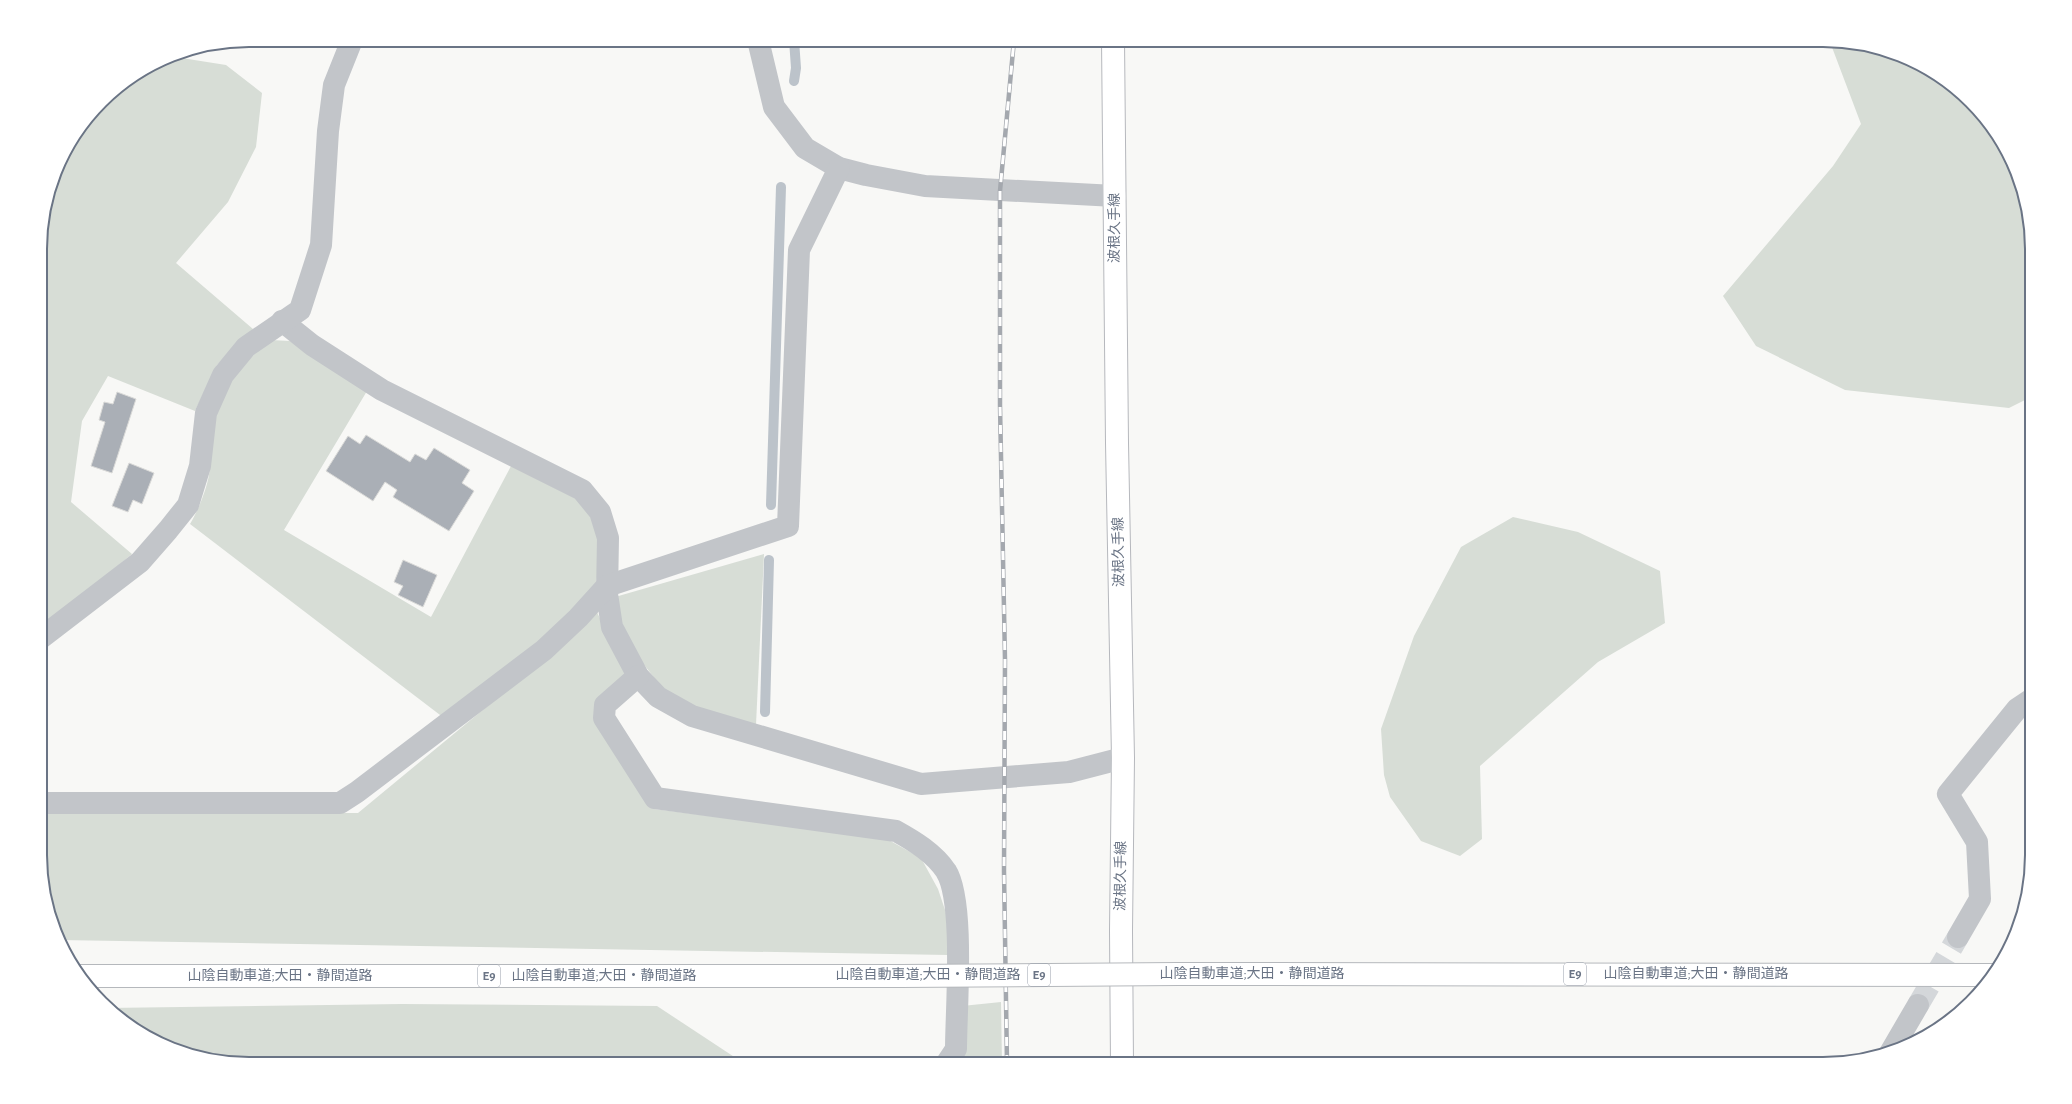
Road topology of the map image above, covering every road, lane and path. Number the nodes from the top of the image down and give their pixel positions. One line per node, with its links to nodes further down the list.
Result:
1 (349, 47): 6 (street)
2 (760, 47): 4 (street)
3 (1113, 47): 5 (main road, 波根久手線)
4 (839, 168): 5 (street); 7 (street)
5 (1115, 196): 11 (main road, 波根久手線)
6 (282, 321): 7 (street); 8 (street)
7 (607, 586): 9 (street); 12 (street)
8 (47, 633)
9 (638, 676): 11 (street); 18 (street)
10 (2025, 704): 13 (street)
11 (1123, 758): 19 (main road, 波根久手線)
12 (47, 803)
13 (1958, 937)
14 (1982, 975): 15 (main road, 山陰自動車道;大田・静間道路 / E9, bridge)
15 (88, 976)
16 (1918, 1005): 17 (street)
17 (1896, 1043)
18 (951, 1057)
19 (1122, 1057)

